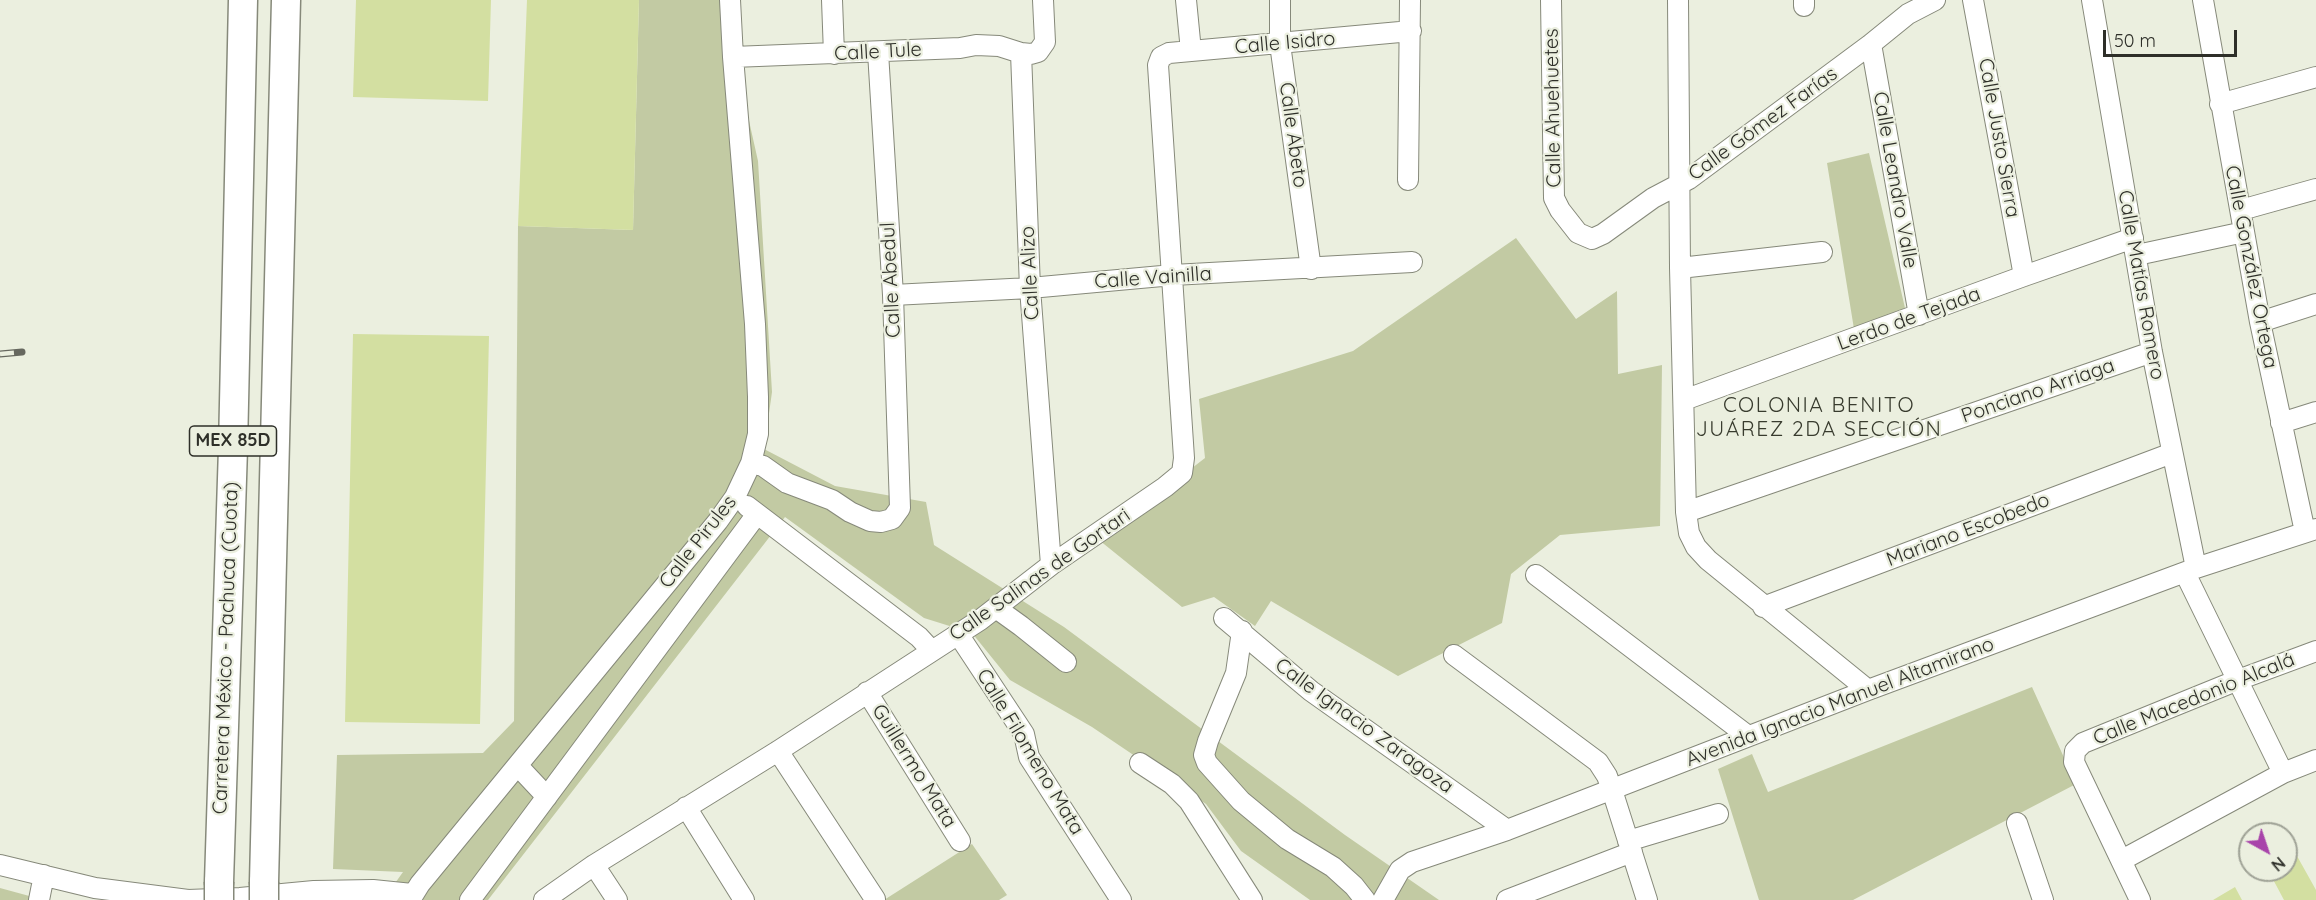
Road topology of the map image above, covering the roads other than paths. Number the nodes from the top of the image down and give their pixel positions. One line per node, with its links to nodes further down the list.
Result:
1 (243, 0): 87 (highway, Carretera México - Pachuca (Cuota) / MEX 85D)
2 (286, 0): 88 (highway, MEX 85D)
3 (730, 0): 22 (street, Calle Pirules)
4 (832, 0): 21 (street)
5 (1043, 0): 20 (street)
6 (1186, 0): 18 (street)
7 (1280, 0): 16 (street, Calle Abeto)
8 (1410, 0): 15 (street)
9 (1551, 0): 31 (street, Calle Ahuehuetes)
10 (1678, 0): 27 (street)
11 (1973, 0): 38 (street, Calle Justo Sierra)
12 (2092, 0): 32 (street, Calle Matías Romero)
13 (2203, 0): 25 (street, Calle González Ortega)
14 (1928, 1): 17 (street, Calle Gómez Farías)
15 (1411, 31): 16 (street, Calle Isidro); 26 (street)
16 (1280, 44): 18 (street, Calle Isidro); 36 (street, Calle Abeto)
17 (1871, 44): 27 (street, Calle Gómez Farías); 42 (street, Calle Leandro Valle)
18 (1191, 51): 23 (street, Calle Isidro)
19 (878, 52): 20 (street, Calle Tule); 21 (street, Calle Tule); 40 (street, Calle Abedul)
20 (1021, 53): 39 (street, Calle Alizo)
21 (834, 54): 22 (street, Calle Tule)
22 (733, 57): 49 (street, Calle Pirules)
23 (1161, 57): 37 (street, Calle Salinas de Gortari)
24 (2316, 77): 25 (street)
25 (2220, 104): 29 (street, Calle González Ortega)
26 (1408, 180)
27 (1680, 185): 31 (street, Calle Gómez Farías); 35 (street)
28 (2316, 189): 29 (street)
29 (2241, 210): 30 (street, Calle González Ortega)
30 (2244, 232): 32 (street, Lerdo de Tejada); 43 (street, Calle González Ortega)
31 (1587, 238)
32 (2135, 246): 38 (street, Lerdo de Tejada); 44 (street, Calle Matías Romero)
33 (1822, 252): 35 (street)
34 (1412, 262): 36 (street, Calle Vainilla)
35 (1680, 268): 45 (street)
36 (1311, 269): 37 (street, Calle Vainilla)
37 (1173, 275): 39 (street, Calle Vainilla); 54 (street, Calle Salinas de Gortari)
38 (2024, 276): 42 (street, Lerdo de Tejada)
39 (1030, 288): 40 (street, Calle Vainilla); 54 (street, Calle Alizo)
40 (893, 295): 49 (street, Calle Abedul)
41 (2316, 304): 43 (street)
42 (1919, 315): 45 (street, Lerdo de Tejada)
43 (2260, 322): 47 (street, Calle González Ortega)
44 (2152, 352): 48 (street, Calle Matías Romero); 51 (street, Ponciano Arriaga)
45 (1684, 400): 51 (street)
46 (2316, 412): 47 (street)
47 (2281, 423): 53 (street, Calle González Ortega)
48 (2172, 453): 55 (street, Calle Matías Romero); 57 (street, Mariano Escobedo)
49 (751, 463): 50 (street, Calle Pirules)
50 (735, 497): 52 (street); 73 (street, Calle Pirules)
51 (1686, 512): 57 (street)
52 (757, 514): 62 (street); 76 (street, Calle Pirules)
53 (2311, 530): 55 (street, Avenida Ignacio Manuel Altamirano)
54 (1051, 565): 58 (street, Calle Salinas de Gortari)
55 (2190, 571): 66 (street, Calle Matías Romero); 67 (street, Avenida Ignacio Manuel Altamirano)
56 (1536, 575): 69 (street)
57 (1763, 607): 67 (street)
58 (996, 608): 61 (street, Calle Salinas de Gortari); 65 (street)
59 (1224, 618): 60 (street, Calle Ignacio Zaragoza)
60 (1242, 631): 80 (street, Calle Ignacio Zaragoza); 99 (street)
61 (958, 634): 62 (street, Calle Salinas de Gortari); 97 (street, Calle Filomeno Mata)
62 (931, 651): 68 (street, Calle Salinas de Gortari)
63 (2316, 651): 66 (street, Calle Macedonio Alcalá)
64 (1454, 655): 75 (street)
65 (1066, 662)
66 (2238, 680): 74 (street, Calle Matías Romero); 83 (street, Calle Macedonio Alcalá)
67 (1868, 690): 69 (street, Avenida Ignacio Manuel Altamirano)
68 (867, 692): 70 (street, Calle Salinas de Gortari); 81 (street, Guillermo Mata)
69 (1748, 736): 75 (street, Avenida Ignacio Manuel Altamirano)
70 (778, 751): 77 (street, Calle Salinas de Gortari); 91 (street)
71 (2316, 760): 74 (street)
72 (1140, 763): 98 (street)
73 (518, 766): 76 (street); 89 (street, Calle Pirules)
74 (2283, 773): 83 (street)
75 (1612, 790): 80 (street, Avenida Ignacio Manuel Altamirano); 82 (street)
76 (547, 796): 93 (street, Calle Pirules)
77 (686, 807): 85 (street, Calle Salinas de Gortari); 96 (street)
78 (1718, 814): 82 (street)
79 (2017, 823): 103 (street)
80 (1507, 830): 100 (street, Avenida Ignacio Manuel Altamirano)
81 (960, 841)
82 (1630, 847): 101 (street); 102 (street)
83 (2122, 860): 104 (street)
84 (0, 865): 86 (street)
85 (594, 865): 94 (street, Calle Salinas de Gortari); 95 (street)
86 (44, 875): 90 (street); 92 (street)
87 (219, 891)
88 (264, 891)
89 (411, 897): 90 (street)
90 (175, 899)
91 (875, 899)
92 (39, 900)
93 (470, 900)
94 (544, 900)
95 (617, 900)
96 (744, 900)
97 (1121, 900)
98 (1252, 900)
99 (1365, 900)
100 (1383, 900)
101 (1507, 900)
102 (1647, 900)
103 (2043, 900)
104 (2140, 900)

